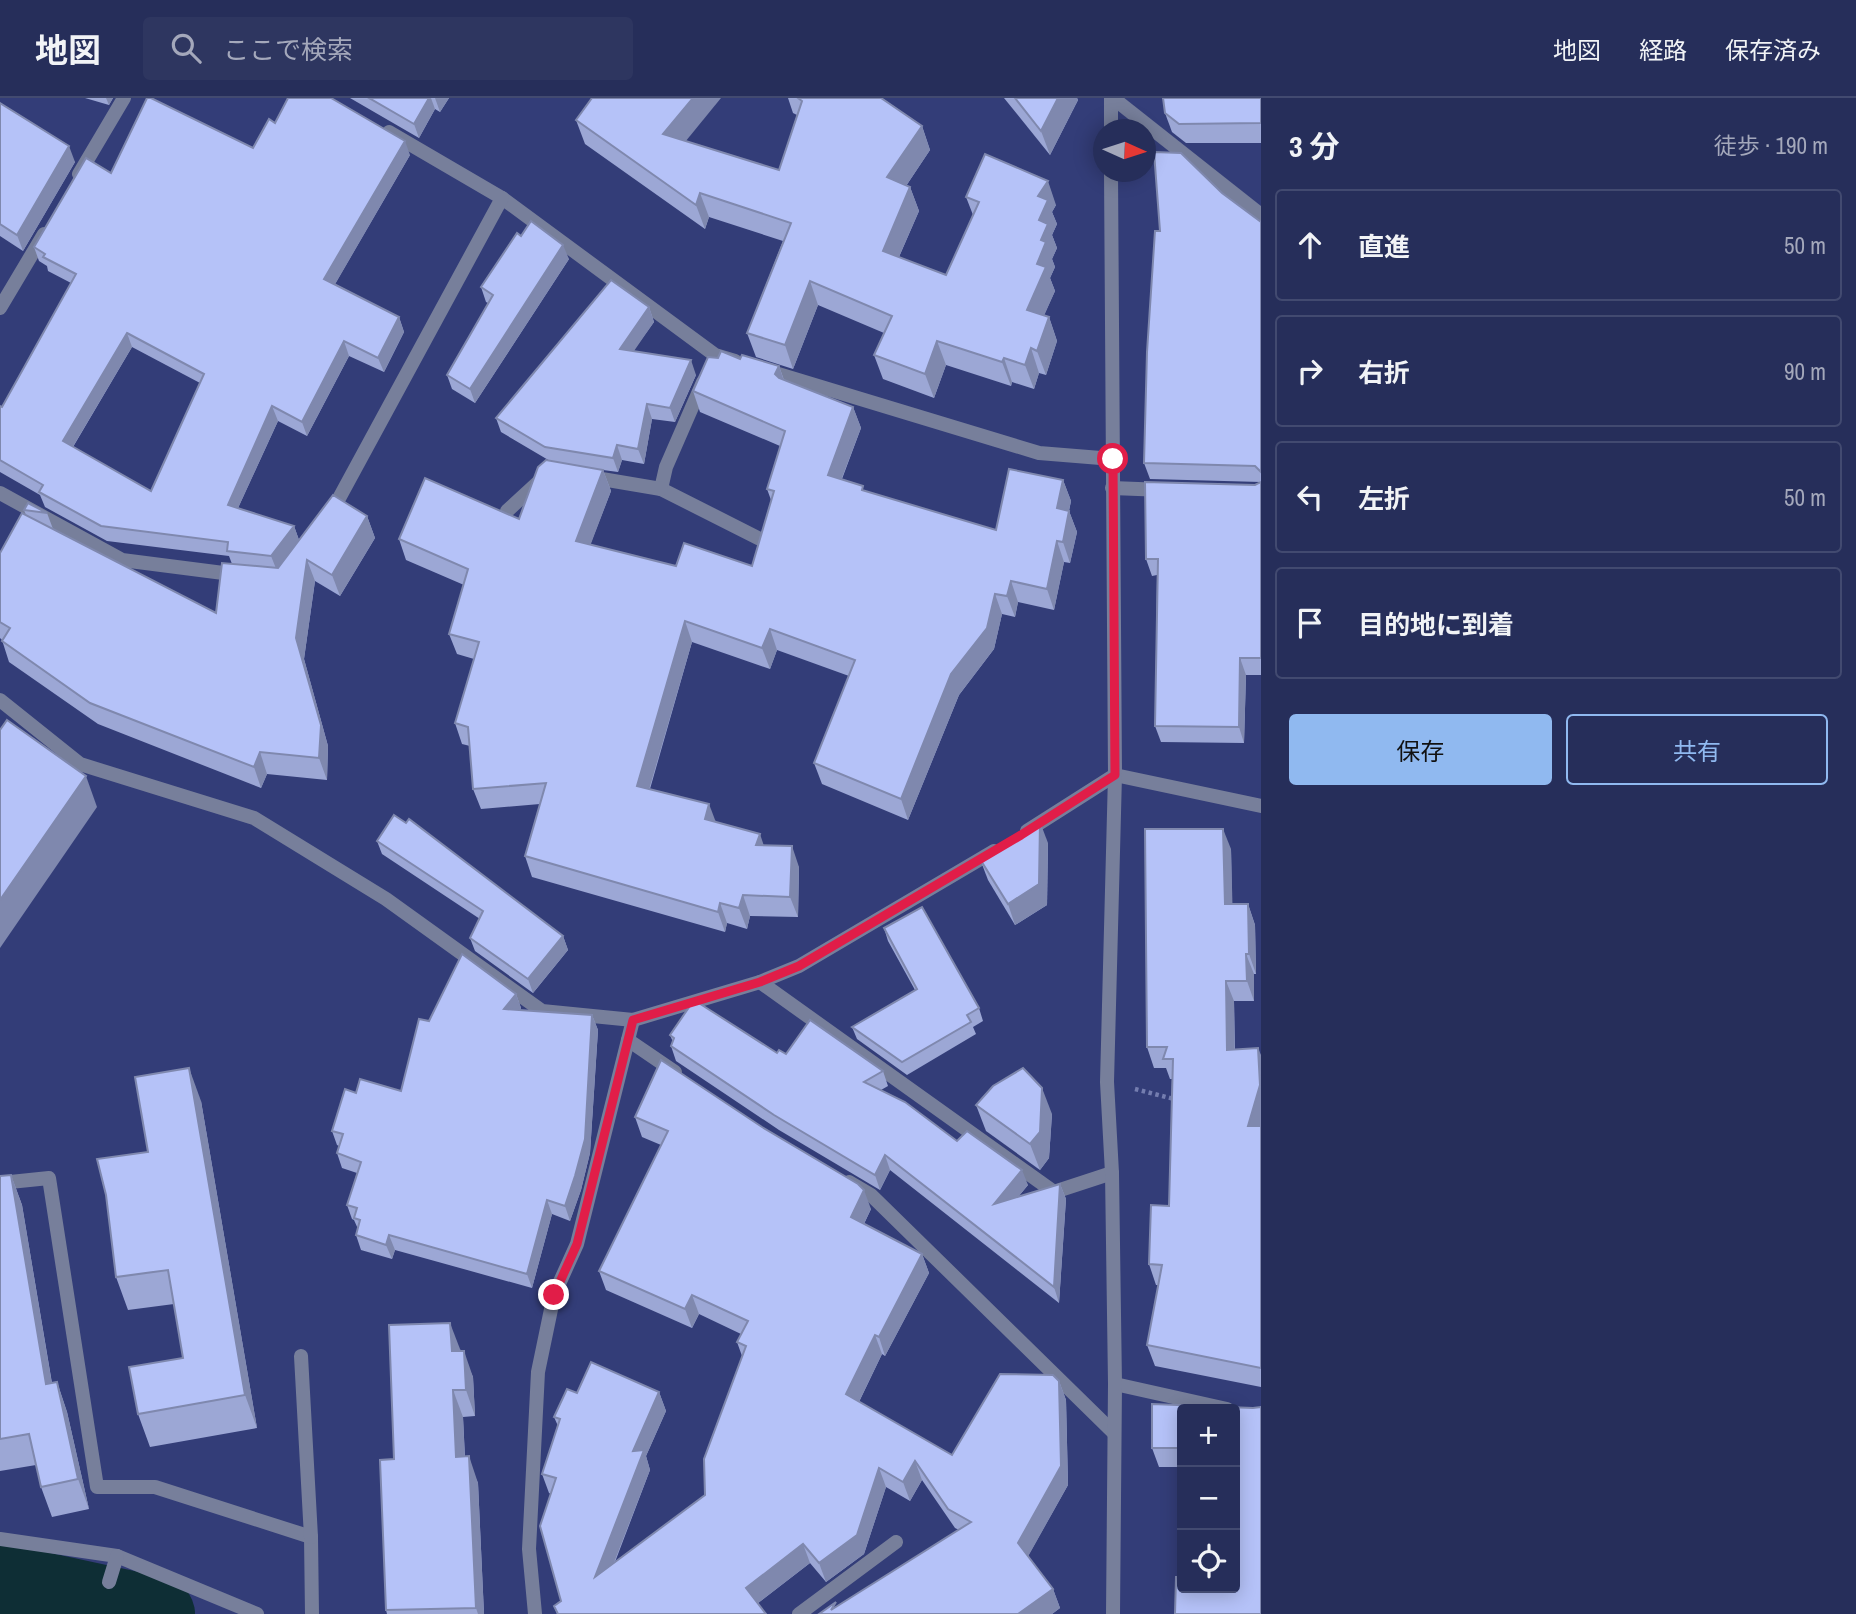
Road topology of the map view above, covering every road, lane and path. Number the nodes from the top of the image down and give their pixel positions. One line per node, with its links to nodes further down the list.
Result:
1 (124, 98): 6 (street)
2 (1112, 98): 3 (street); 8 (street)
3 (1111, 119)
4 (376, 125): 7 (street)
5 (1111, 182): 12 (street)
6 (69, 191)
7 (502, 198): 11 (street); 18 (street)
8 (1261, 215)
9 (48, 226): 10 (street)
10 (0, 308)
11 (715, 355): 12 (street); 14 (street)
12 (1113, 459): 13 (street)
13 (1112, 488): 15 (street); 22 (street)
14 (661, 489): 17 (street); 19 (street)
15 (1180, 490)
16 (0, 493): 20 (street)
17 (507, 511)
18 (322, 526)
19 (764, 541)
20 (257, 578)
21 (0, 700): 25 (street)
22 (1115, 775): 23 (street); 24 (street); 28 (street)
23 (1261, 806)
24 (760, 982): 25 (street); 30 (street)
25 (633, 1020): 26 (street)
26 (628, 1040): 27 (street); 44 (street)
27 (684, 1078)
28 (1107, 1082): 29 (path); 30 (street)
29 (1182, 1100)
30 (1112, 1173): 34 (street)
31 (834, 1174): 36 (street)
32 (0, 1183): 37 (street)
33 (301, 1356): 37 (street)
34 (1115, 1384): 35 (street); 36 (street)
35 (1205, 1404)
36 (1114, 1433): 46 (street)
37 (311, 1537): 43 (street)
38 (0, 1539): 40 (street)
39 (895, 1542): 45 (street)
40 (117, 1556): 41 (street); 42 (street)
41 (109, 1582)
42 (257, 1614)
43 (312, 1614)
44 (535, 1614)
45 (799, 1614)
46 (1113, 1614)

